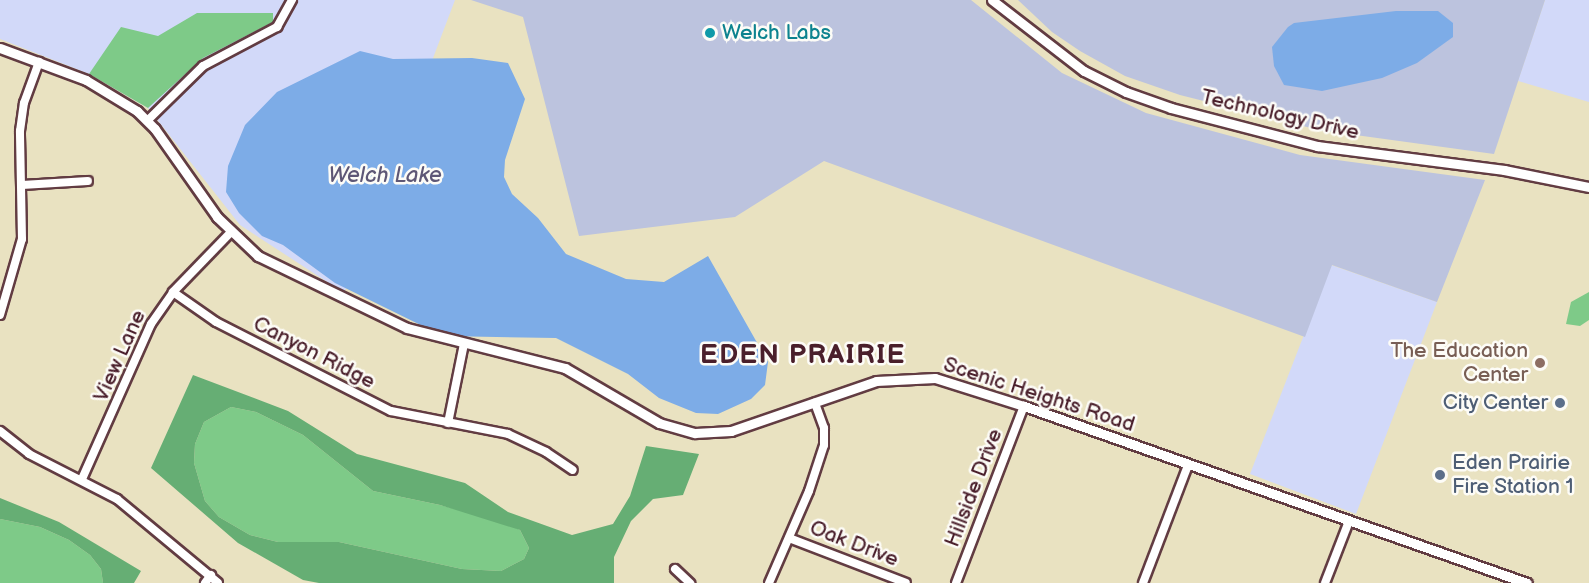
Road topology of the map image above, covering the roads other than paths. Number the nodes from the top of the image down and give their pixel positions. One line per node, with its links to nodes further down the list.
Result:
1 (292, 0): 5 (street)
2 (992, 0): 8 (street, Technology Drive)
3 (0, 48): 4 (street, Scenic Heights Road)
4 (39, 62): 5 (street, Scenic Heights Road); 7 (street)
5 (147, 122): 9 (street, Scenic Heights Road)
6 (88, 181): 7 (street)
7 (22, 185): 11 (street)
8 (1589, 187)
9 (231, 232): 10 (street, View Lane); 12 (street, Scenic Heights Road)
10 (173, 292): 15 (street, Canyon Ridge); 19 (street, View Lane)
11 (0, 315)
12 (464, 344): 13 (street, Scenic Heights Road); 15 (street)
13 (815, 403): 14 (street, Scenic Heights Road); 21 (street)
14 (1024, 405): 17 (street, Scenic Heights Road); 29 (street, Hillside Drive)
15 (448, 423): 18 (street, Canyon Ridge)
16 (0, 431): 19 (street)
17 (1188, 465): 20 (street, Scenic Heights Road); 30 (street)
18 (573, 470)
19 (82, 479): 23 (street)
20 (1349, 520): 31 (street); 32 (street, Scenic Heights Road)
21 (789, 538): 27 (street); 28 (street, Oak Drive)
22 (675, 569): 26 (street)
23 (211, 574): 24 (street); 25 (street)
24 (204, 583)
25 (218, 583)
26 (690, 583)
27 (769, 583)
28 (906, 583)
29 (956, 583)
30 (1143, 583)
31 (1325, 583)
32 (1527, 583)

